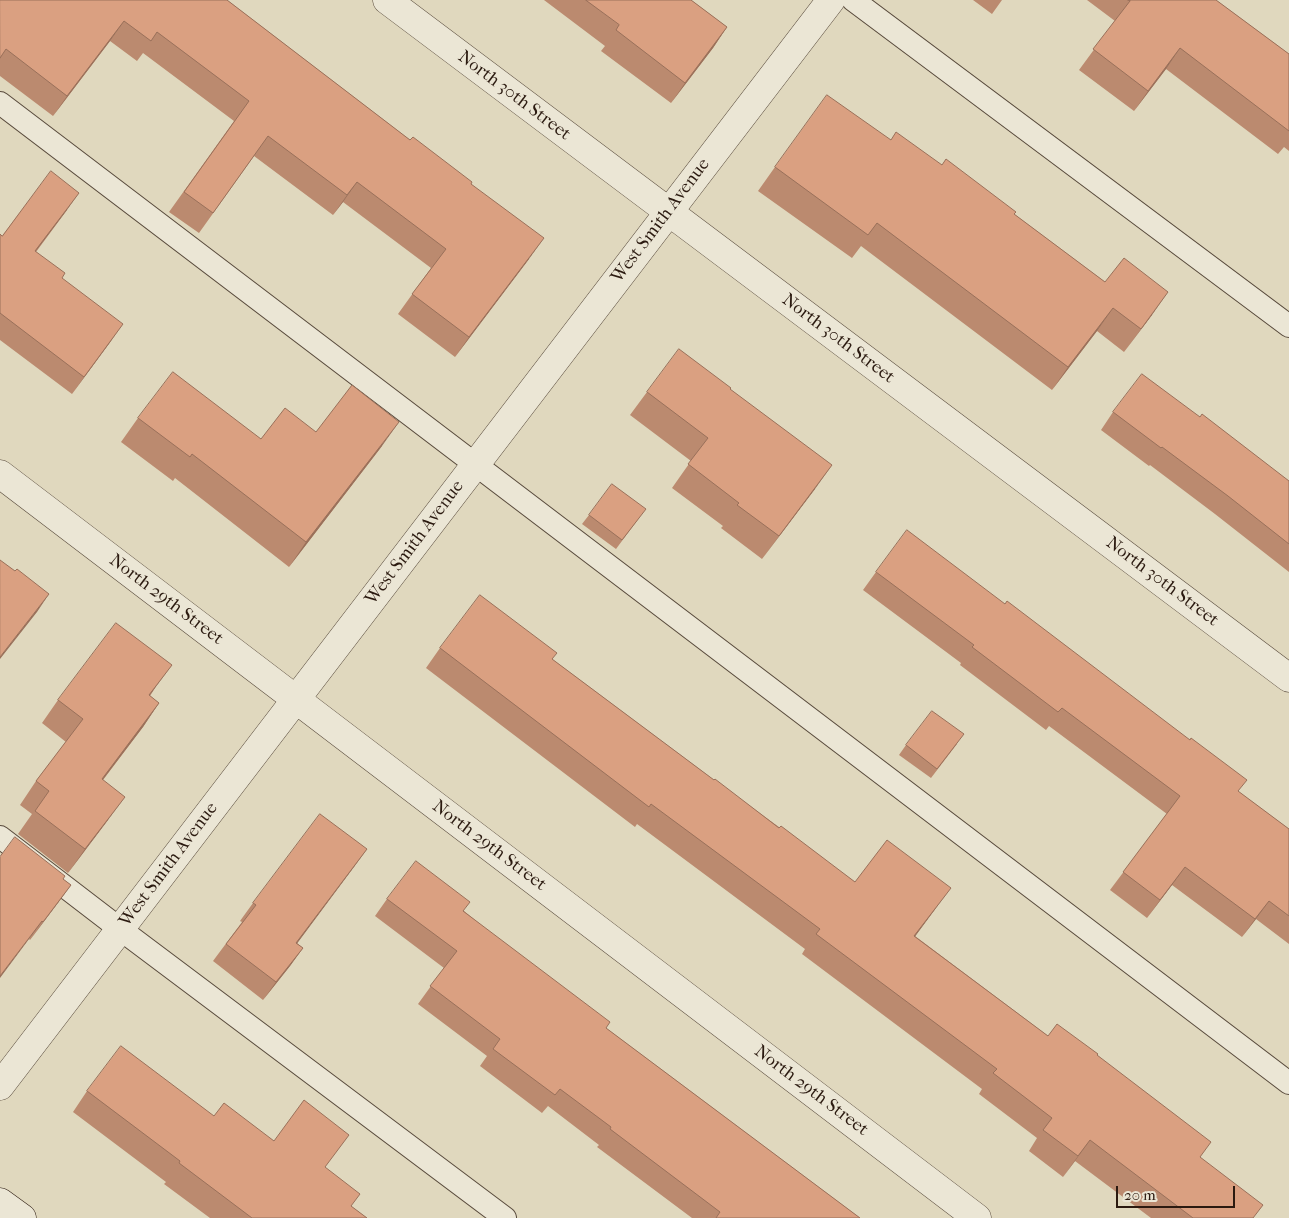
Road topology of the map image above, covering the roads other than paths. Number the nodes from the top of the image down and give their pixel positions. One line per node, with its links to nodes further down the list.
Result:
1 (387, 0): 5 (street, North 30th Street)
2 (831, 0): 5 (street, West Smith Avenue)
3 (853, 0): 6 (lane)
4 (0, 103): 7 (lane)
5 (668, 212): 7 (street, West Smith Avenue); 9 (street, North 30th Street)
6 (1289, 326)
7 (475, 465): 10 (street, West Smith Avenue); 13 (lane)
8 (0, 474): 10 (street, North 29th Street)
9 (1289, 678)
10 (296, 699): 12 (street, West Smith Avenue); 18 (street, North 29th Street)
11 (0, 837): 12 (lane)
12 (120, 929): 14 (street, West Smith Avenue); 17 (lane)
13 (1289, 1082)
14 (0, 1086)
15 (0, 1202): 16 (street)
16 (22, 1218)
17 (505, 1218)
18 (977, 1218)

